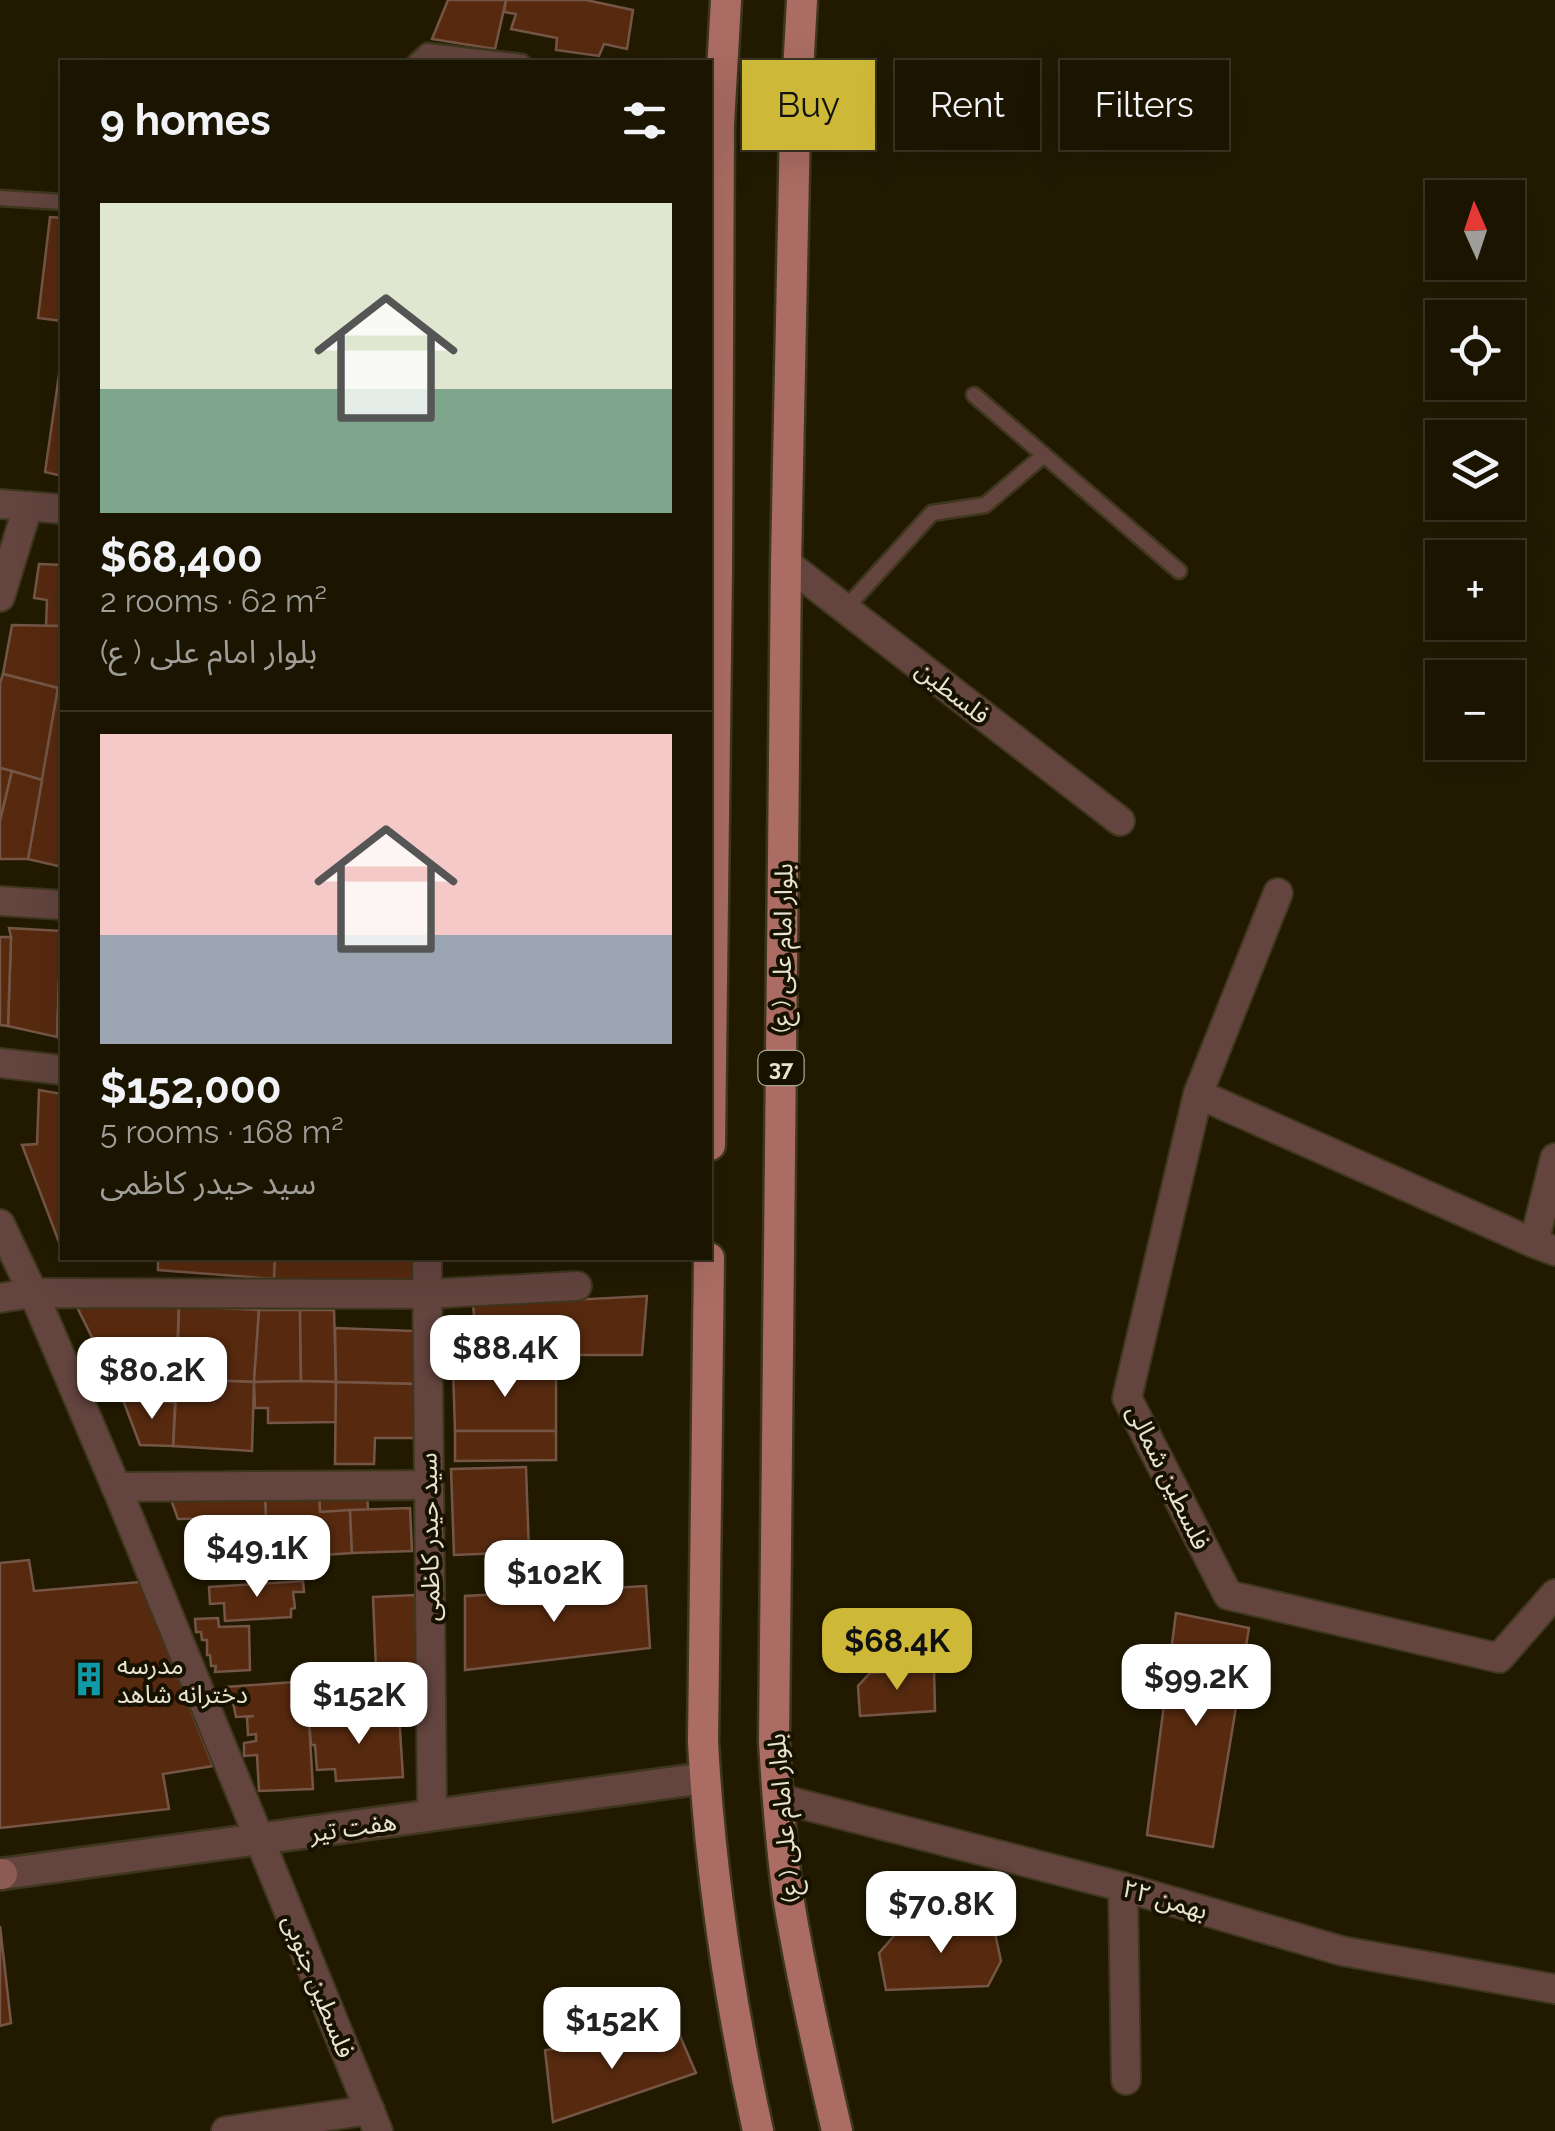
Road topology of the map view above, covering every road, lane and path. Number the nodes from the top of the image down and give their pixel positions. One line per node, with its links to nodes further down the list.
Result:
1 (726, 0): 7 (main road)
2 (802, 0): 12 (main road, بلوار امام علی ( ع) / 37)
3 (417, 60): 4 (lane)
4 (505, 60)
5 (0, 198): 6 (lane)
6 (60, 202)
7 (714, 221): 13 (main road)
8 (974, 395): 9 (lane)
9 (1044, 455): 14 (lane); 16 (lane)
10 (14, 505): 11 (street); 15 (street)
11 (60, 510)
12 (786, 563): 16 (street, فلسطین); 38 (main road, بلوار امام علی ( ع) / 37)
13 (713, 570): 17 (main road)
14 (1178, 571)
15 (0, 597)
16 (845, 608): 18 (street, فلسطین)
17 (712, 762)
18 (1120, 821)
19 (1278, 893): 24 (street, فلسطین شمالی)
20 (0, 901): 21 (street)
21 (60, 904)
22 (0, 1063): 23 (street)
23 (60, 1070)
24 (1198, 1094): 27 (street); 36 (street, فلسطین شمالی)
25 (1555, 1158): 27 (street)
26 (0, 1224): 31 (street)
27 (1545, 1247)
28 (427, 1260): 32 (street, سید حیدر کاظمی)
29 (709, 1260): 37 (main road)
30 (577, 1286): 32 (street)
31 (33, 1293): 32 (street); 33 (street); 35 (street)
32 (426, 1294): 34 (street, سید حیدر کاظمی)
33 (0, 1298)
34 (428, 1485): 35 (street); 39 (street, سید حیدر کاظمی)
35 (116, 1488): 40 (street)
36 (1555, 1594)
37 (705, 1778): 39 (street, هفت تیر); 47 (main road)
38 (777, 1798): 42 (street, ۲۲ بهمن); 48 (main road, بلوار امام علی ( ع) / 37)
39 (432, 1816): 40 (street, هفت تیر)
40 (259, 1840): 41 (street, هفت تیر); 45 (street, فلسطین جنوبی)
41 (1, 1874)
42 (1123, 1887): 43 (street, ۲۲ بهمن); 44 (street)
43 (1555, 1990)
44 (1126, 2080)
45 (374, 2120): 46 (street)
46 (226, 2131)
47 (758, 2131)
48 (837, 2131)

